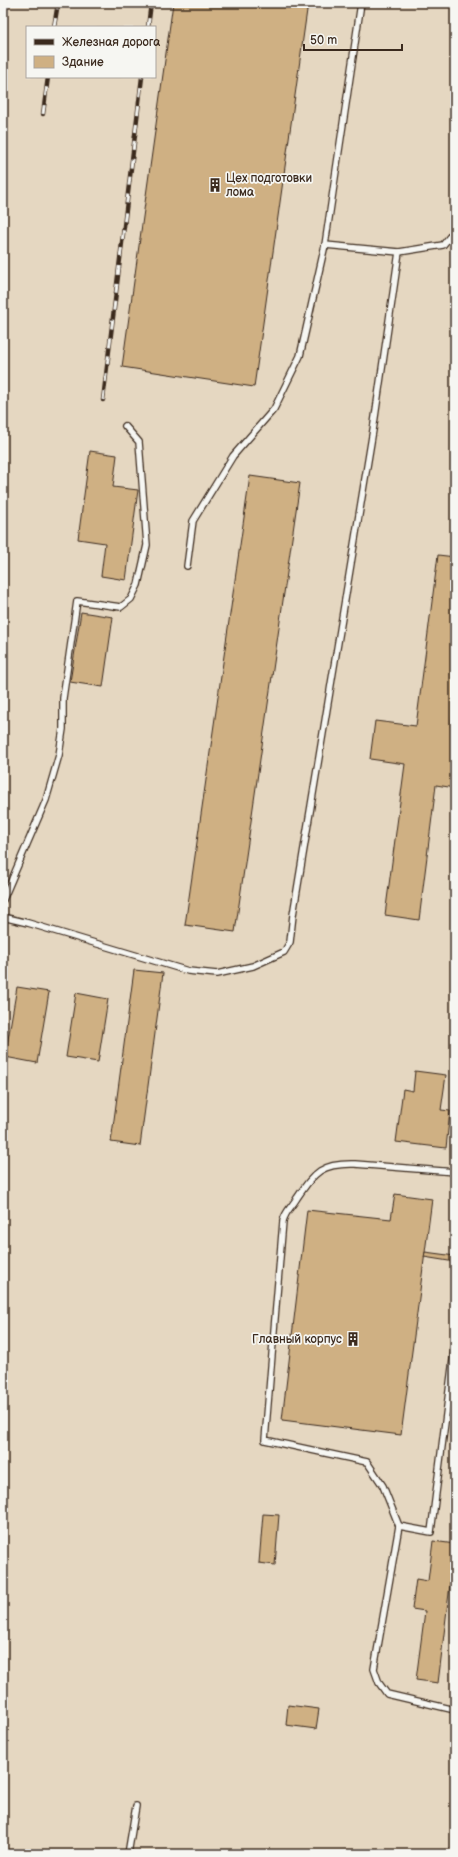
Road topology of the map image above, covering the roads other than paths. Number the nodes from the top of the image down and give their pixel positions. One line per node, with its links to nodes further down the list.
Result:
1 (361, 3): 3 (lane)
2 (455, 230): 4 (lane)
3 (325, 245): 4 (lane); 6 (lane)
4 (399, 252): 8 (lane)
5 (126, 426): 7 (lane)
6 (187, 566)
7 (3, 900)
8 (3, 919)
9 (455, 1172): 11 (lane)
10 (455, 1344): 11 (lane)
11 (399, 1526): 12 (lane)
12 (455, 1710)
13 (136, 1806): 14 (lane)
14 (128, 1854)

